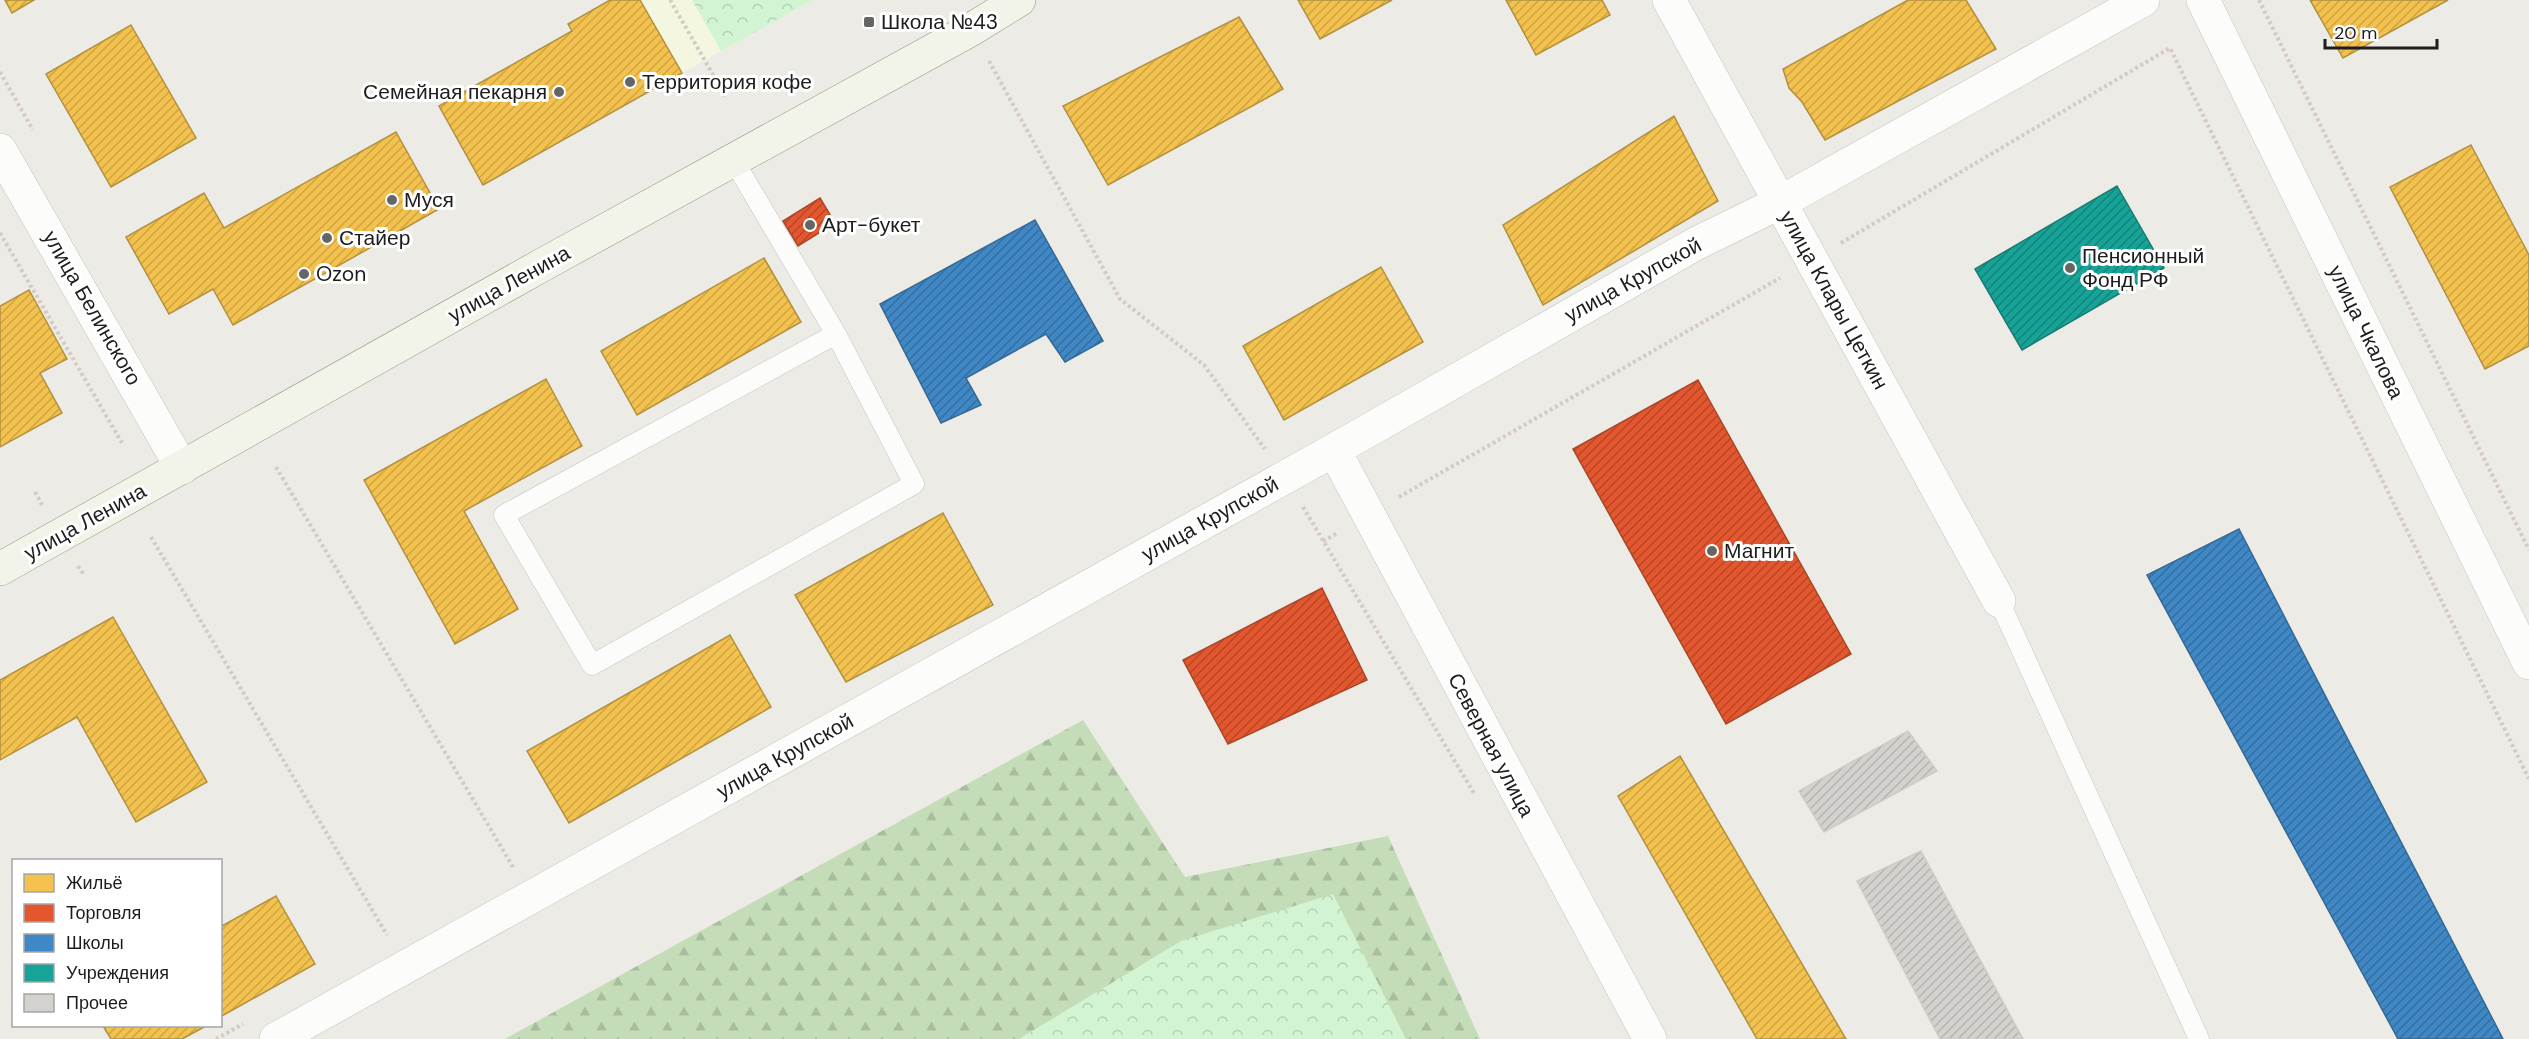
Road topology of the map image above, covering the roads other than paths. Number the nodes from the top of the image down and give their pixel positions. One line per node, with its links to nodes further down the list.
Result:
1 (1019, 0): 6 (main road, улица Ленина)
2 (1669, 0): 7 (street, улица Клары Цеткин)
3 (2142, 0): 7 (street, улица Крупской)
4 (2203, 0): 13 (street, улица Чкалова)
5 (0, 150): 10 (street, улица Белинского)
6 (734, 161): 8 (lane); 10 (main road, улица Ленина)
7 (1780, 202): 9 (street, улица Крупской); 12 (street, улица Клары Цеткин)
8 (836, 334): 8 (lane)
9 (1334, 450): 14 (street, улица Крупской); 15 (street, Северная улица)
10 (182, 468): 11 (main road, улица Ленина)
11 (0, 569)
12 (1999, 601): 16 (lane)
13 (2529, 663)
14 (276, 1039)
15 (1650, 1039)
16 (2199, 1039)

